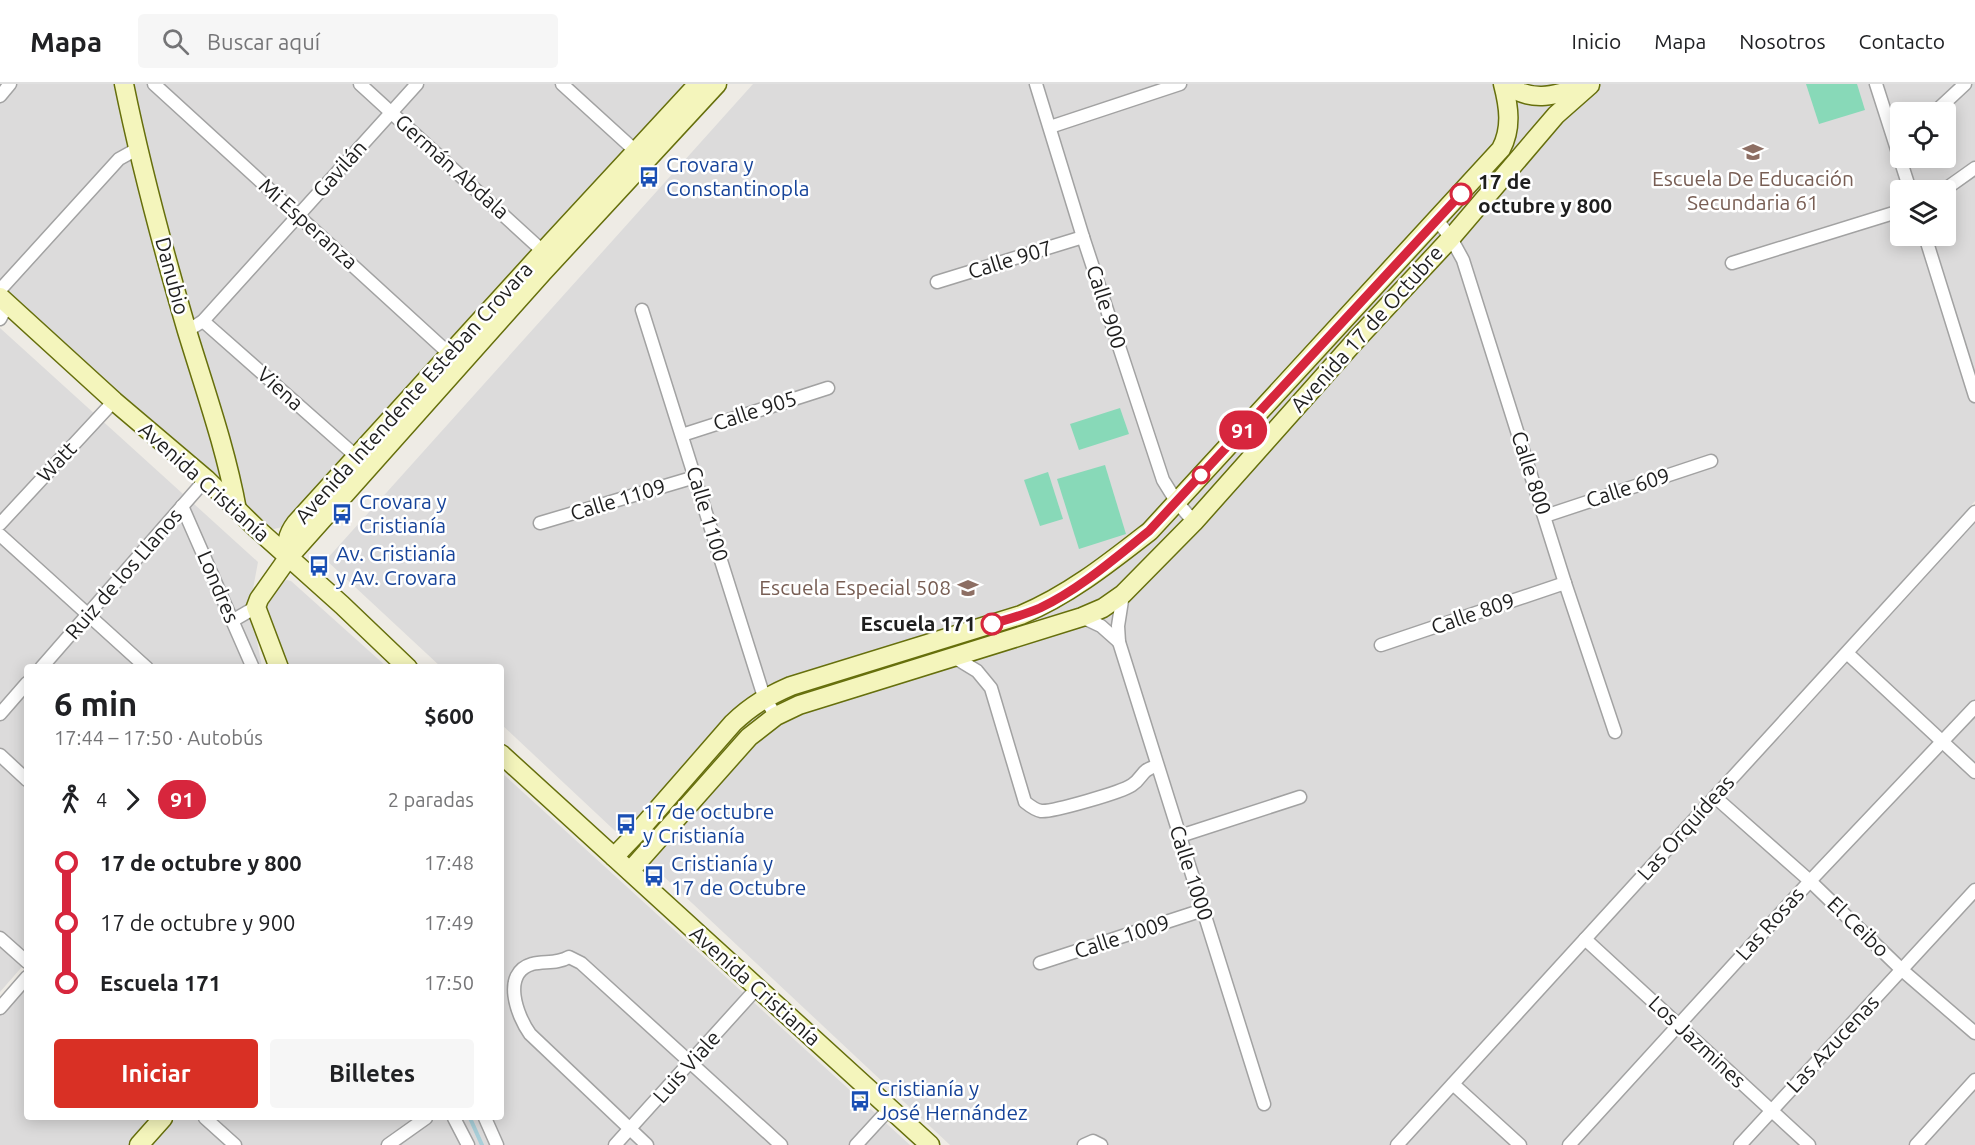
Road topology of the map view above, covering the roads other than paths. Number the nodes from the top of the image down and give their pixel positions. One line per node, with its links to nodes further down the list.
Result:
1 (10, 84): 15 (street)
2 (124, 84): 20 (main road, Danubio)
3 (154, 84): 24 (street, Mi Esperanza)
4 (360, 84): 17 (street, Germán Abdala)
5 (417, 84): 17 (street, Gavilán)
6 (562, 84): 21 (street)
7 (698, 84): 21 (main road, Avenida Intendente Esteban Crovara)
8 (717, 84): 21 (main road, Avenida Intendente Esteban Crovara)
9 (1036, 84): 19 (street, Calle 900)
10 (1180, 84): 19 (street)
11 (1504, 84): 12 (main road); 26 (main road, Avenida 17 de Octubre)
12 (1591, 84): 28 (main road, Avenida 17 de Octubre)
13 (1876, 84): 18 (street)
14 (1965, 84): 16 (street)
15 (0, 96)
16 (1946, 102)
17 (391, 112): 24 (street, Gavilán); 30 (street, Germán Abdala)
18 (1890, 122)
19 (1050, 127): 27 (street, Calle 900)
20 (137, 149): 33 (street); 36 (main road, Danubio)
21 (641, 156): 30 (main road, Avenida Intendente Esteban Crovara)
22 (1975, 168): 23 (street)
23 (1956, 181)
24 (299, 214): 35 (street, Gavilán); 37 (street, Mi Esperanza)
25 (1890, 214): 31 (street)
26 (1437, 220): 28 (street, Calle 800); 47 (main road, Avenida 17 de Octubre)
27 (1083, 237): 32 (street, Calle 907); 47 (street, Calle 900)
28 (1451, 238): 51 (street, Calle 800); 52 (main road, Avenida 17 de Octubre)
29 (1928, 246): 39 (street)
30 (548, 256): 37 (main road, Avenida Intendente Esteban Crovara)
31 (1732, 263)
32 (937, 282)
33 (2, 303): 40 (main road, Avenida Cristianía)
34 (642, 310): 41 (street, Calle 1100)
35 (203, 321): 36 (street, Gavilán); 42 (street, Viena)
36 (187, 331): 44 (main road, Danubio)
37 (455, 359): 42 (main road, Avenida Intendente Esteban Crovara); 56 (main road, Avenida Intendente Esteban Crovara)
38 (828, 388): 41 (street, Calle 905)
39 (1975, 396)
40 (114, 401): 46 (main road, Avenida Cristianía); 54 (street, Watt)
41 (682, 435): 45 (street, Calle 1100)
42 (357, 457): 56 (main road, Avenida Intendente Esteban Crovara)
43 (1711, 461): 51 (street, Calle 609)
44 (229, 467): 46 (main road); 49 (main road, Danubio)
45 (695, 477): 53 (street, Calle 1109); 75 (street, Calle 1100)
46 (209, 482): 48 (street, Ruiz de los Llanos); 49 (main road, Avenida Cristianía)
47 (1176, 501): 52 (street, Calle 900); 60 (main road, Avenida 17 de Octubre)
48 (182, 506): 61 (street, Ruiz de los Llanos); 63 (street, Londres)
49 (237, 510): 56 (main road, Avenida Cristianía)
50 (1975, 512): 67 (street, Las Orquídeas)
51 (1545, 516): 57 (street, Calle 800)
52 (1194, 522): 58 (main road, Avenida 17 de Octubre)
53 (540, 523)
54 (0, 524)
55 (0, 536): 61 (street)
56 (288, 558): 59 (main road); 73 (main road, Avenida Cristianía)
57 (1565, 583): 66 (street, Calle 809); 79 (street, Calle 800)
58 (1123, 594): 62 (main road, Avenida 17 de Octubre); 65 (street, Calle 1000)
59 (256, 607): 63 (street); 72 (main road)
60 (1041, 607): 64 (street); 75 (main road, Avenida 17 de Octubre)
61 (88, 615): 69 (street, Ruiz de los Llanos); 70 (street)
62 (1082, 617): 64 (main road, Avenida 17 de Octubre); 65 (street)
63 (232, 621): 71 (street, Londres)
64 (1049, 628): 68 (main road, Avenida 17 de Octubre)
65 (1119, 642): 83 (street, Calle 1000)
66 (1381, 645)
67 (1847, 653): 80 (street); 87 (street, Las Orquídeas)
68 (954, 657): 78 (main road, Avenida 17 de Octubre); 83 (street)
69 (45, 664)
70 (143, 664)
71 (250, 664)
72 (277, 664)
73 (404, 664)
74 (24, 686): 77 (street)
75 (764, 698): 78 (street, Calle 1100); 89 (main road, Avenida 17 de Octubre)
76 (1975, 707): 80 (street, Las Rosas)
77 (0, 714)
78 (776, 716): 90 (main road, Avenida 17 de Octubre)
79 (1615, 732)
80 (1943, 742): 84 (street); 91 (street, Las Rosas)
81 (0, 755): 85 (street)
82 (504, 757): 89 (main road, Avenida Cristianía)
83 (1157, 766): 88 (street, Calle 1000)
84 (1975, 772)
85 (24, 777)
86 (1300, 796): 88 (street)
87 (1714, 797): 91 (street, El Ceibo); 95 (street, Las Orquídeas)
88 (1180, 836): 93 (street, Calle 1000)
89 (614, 857): 90 (main road, Avenida Cristianía)
90 (630, 871): 100 (main road, Avenida Cristianía)
91 (1810, 881): 98 (street, El Ceibo); 102 (street, Las Rosas)
92 (1975, 890): 98 (street, Las Azucenas)
93 (1203, 910): 97 (street, Calle 1009); 107 (street, Calle 1000)
94 (0, 938): 96 (street)
95 (1585, 939): 102 (street, Los Jazmines); 106 (street, Las Orquídeas)
96 (24, 959)
97 (1040, 963)
98 (1902, 970): 103 (street, El Ceibo); 109 (street, Las Azucenas)
99 (24, 980): 101 (street)
100 (757, 988): 104 (street, Luis Viale); 108 (main road, Avenida Cristianía)
101 (0, 1008)
102 (1678, 1025): 109 (street, Los Jazmines); 130 (street, Las Rosas)
103 (1975, 1033)
104 (690, 1064): 115 (street, Luis Viale); 115 (street); 123 (street)
105 (1975, 1080): 133 (street)
106 (1453, 1084): 128 (street, Las Orquídeas); 129 (street)
107 (1264, 1104)
108 (890, 1108): 124 (street); 125 (main road, Avenida Cristianía)
109 (1771, 1111): 131 (street, Las Azucenas); 132 (street, Los Jazmines)
110 (161, 1120): 116 (main road)
111 (207, 1120): 117 (street)
112 (423, 1120): 118 (street)
113 (455, 1120): 119 (street)
114 (486, 1120): 120 (street)
115 (630, 1130): 121 (street, Luis Viale); 122 (street)
116 (139, 1145)
117 (235, 1145)
118 (388, 1145)
119 (468, 1145)
120 (497, 1145)
121 (615, 1145)
122 (647, 1145)
123 (781, 1145)
124 (856, 1145)
125 (930, 1145)
126 (1084, 1145): 127 (street)
127 (1101, 1145)
128 (1397, 1145)
129 (1520, 1145)
130 (1569, 1145)
131 (1740, 1145)
132 (1809, 1145)
133 (1916, 1145)

